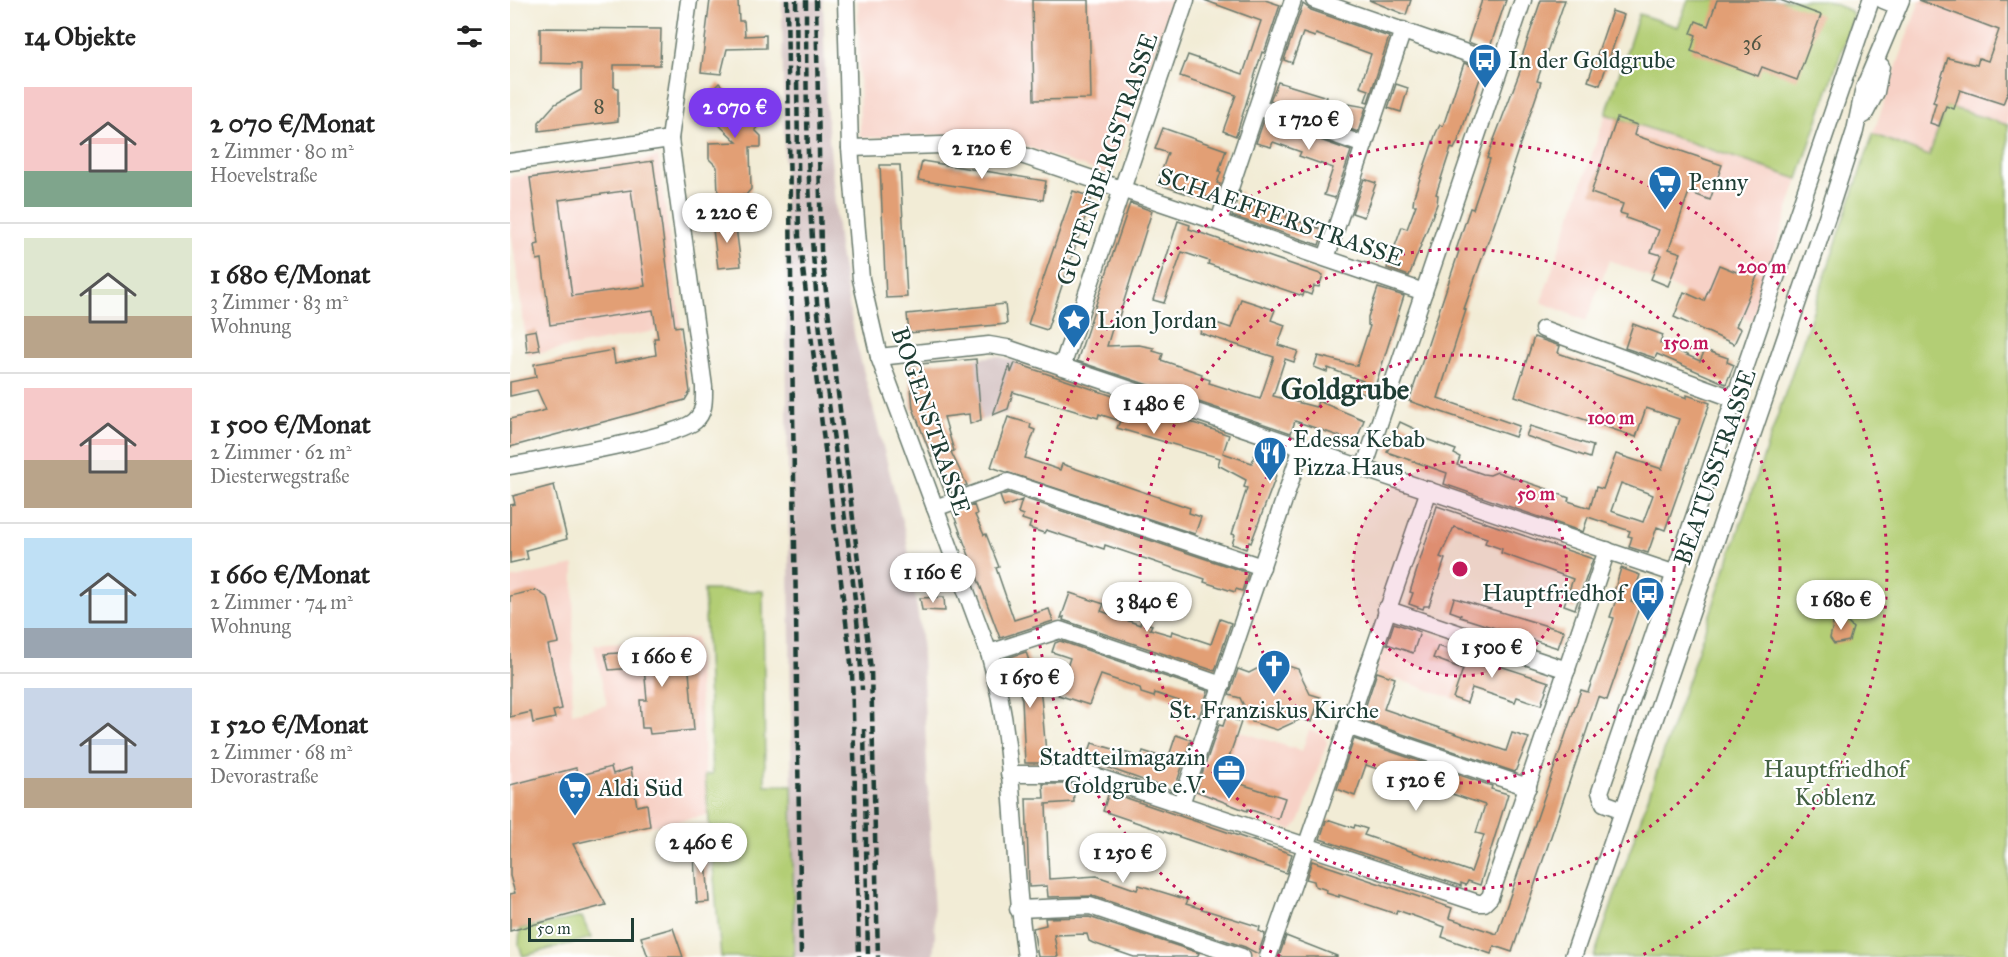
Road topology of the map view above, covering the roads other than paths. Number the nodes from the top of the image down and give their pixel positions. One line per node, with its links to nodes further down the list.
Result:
1 (689, 0): 12 (street)
2 (846, 0): 14 (street, BOGENSTRASSE)
3 (1186, 0): 16 (street, GUTENBERGSTRASSE)
4 (1293, 0): 11 (street)
5 (1314, 0): 9 (street)
6 (1523, 0): 10 (street)
7 (1871, 0): 17 (street, BEATUSSTRASSE)
8 (1894, 2): 18 (street, BEATUSSTRASSE)
9 (1402, 30): 10 (street); 13 (street)
10 (1501, 65): 21 (street)
11 (1258, 107): 13 (street); 19 (street)
12 (670, 139): 15 (street); 27 (street)
13 (1364, 145): 20 (street)
14 (850, 148): 16 (street, SCHAEFFERSTRASSE); 23 (street, BOGENSTRASSE)
15 (510, 162)
16 (1121, 187): 19 (street, SCHAEFFERSTRASSE); 24 (street, GUTENBERGSTRASSE)
17 (1803, 201): 18 (street); 25 (street, BEATUSSTRASSE)
18 (1830, 208): 42 (street, BEATUSSTRASSE)
19 (1219, 221): 20 (street, SCHAEFFERSTRASSE)
20 (1326, 258): 21 (street, SCHAEFFERSTRASSE)
21 (1424, 292): 28 (street)
22 (1543, 328): 25 (street)
23 (879, 357): 24 (street); 30 (street, BOGENSTRASSE)
24 (1062, 367): 26 (street)
25 (1735, 399): 33 (street, BEATUSSTRASSE)
26 (1302, 447): 28 (street); 32 (street)
27 (510, 466)
28 (1364, 468): 29 (street)
29 (1429, 490): 31 (street); 34 (street)
30 (935, 508): 32 (street); 35 (street, BOGENSTRASSE)
31 (1607, 550): 33 (street); 36 (street)
32 (1262, 567): 37 (street)
33 (1673, 573): 42 (street, BEATUSSTRASSE)
34 (1386, 609): 36 (street); 38 (street)
35 (989, 653): 37 (street); 39 (street, BOGENSTRASSE)
36 (1567, 670): 40 (street)
37 (1222, 685): 41 (street)
38 (1347, 726): 40 (street); 43 (street)
39 (1009, 774): 41 (street); 44 (street, BOGENSTRASSE)
40 (1527, 788): 43 (street)
41 (1181, 804): 43 (street)
42 (1623, 810): 48 (street, BEATUSSTRASSE)
43 (1306, 845): 47 (street)
44 (1018, 909): 45 (street, BOGENSTRASSE); 46 (street)
45 (1026, 957)
46 (1242, 957)
47 (1268, 957)
48 (1573, 957)

